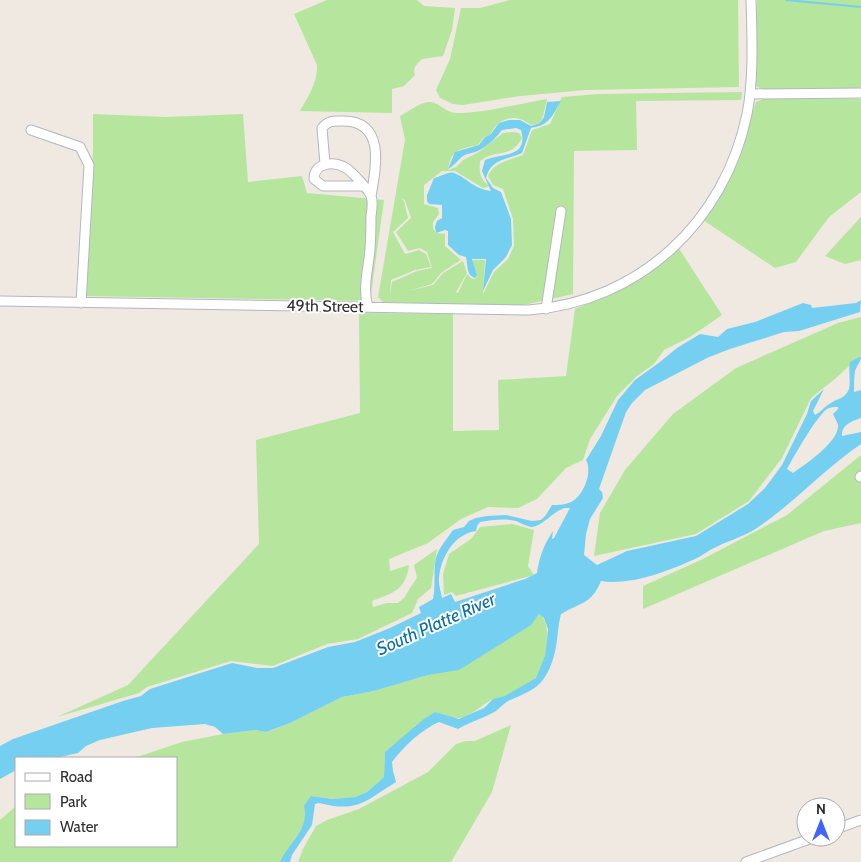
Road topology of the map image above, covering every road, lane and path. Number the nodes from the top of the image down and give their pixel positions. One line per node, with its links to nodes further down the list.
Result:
1 (751, 0): 3 (street, 49th Street)
2 (861, 93): 3 (street)
3 (750, 94): 12 (street, 49th Street)
4 (31, 130): 10 (street)
5 (325, 164): 6 (street); 6 (street); 7 (street)
6 (363, 186): 7 (street)
7 (372, 196): 11 (street)
8 (561, 212): 12 (street)
9 (0, 301): 10 (street, 49th Street)
10 (81, 303): 11 (street, 49th Street)
11 (368, 307): 12 (street, 49th Street)
12 (546, 309)
13 (861, 820): 14 (street)
14 (846, 825)
15 (796, 844): 16 (street)
16 (746, 862)

